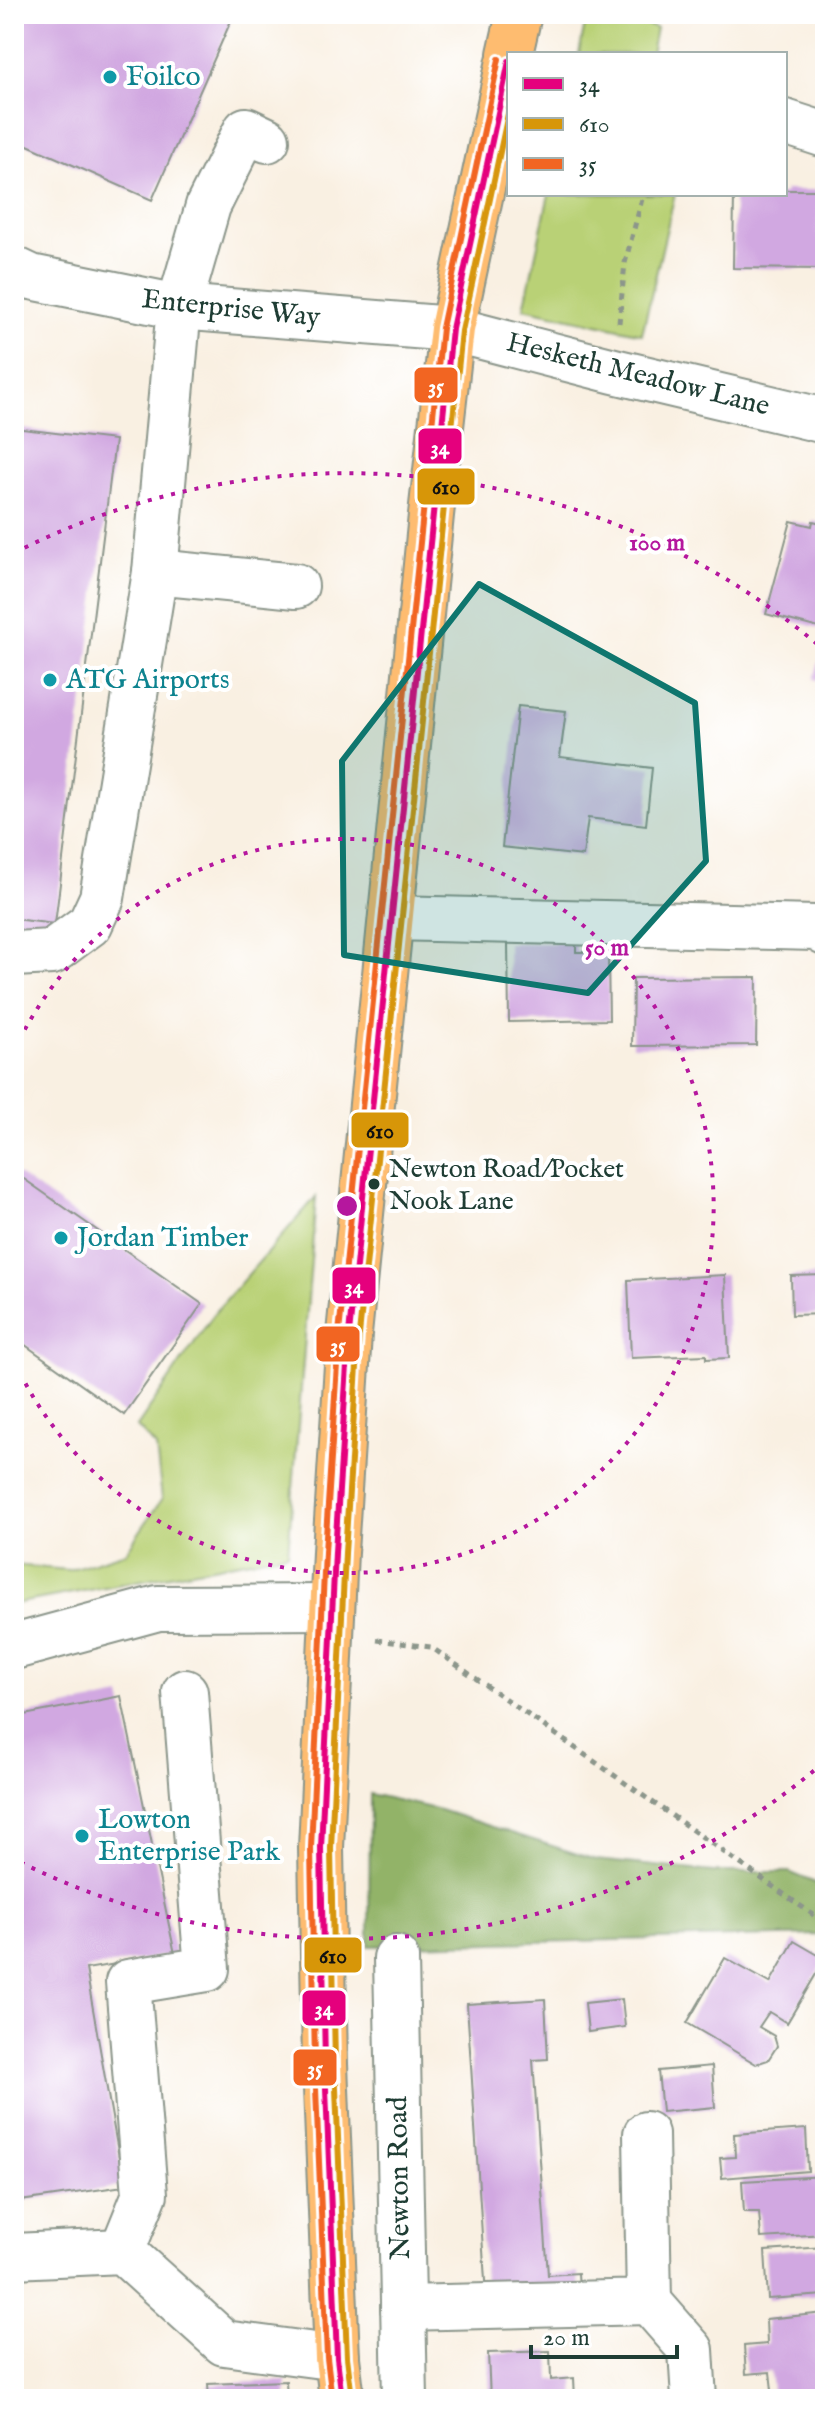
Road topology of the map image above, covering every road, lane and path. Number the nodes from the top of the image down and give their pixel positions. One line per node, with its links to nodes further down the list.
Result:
1 (519, 14): 2 (main road)
2 (510, 52)
3 (507, 70): 10 (main road)
4 (787, 123): 5 (street)
5 (825, 135)
6 (267, 140): 9 (street)
7 (646, 196): 11 (path)
8 (14, 269): 9 (street, Enterprise Way)
9 (179, 307): 10 (street, Enterprise Way); 13 (street)
10 (452, 329): 11 (street, Hesketh Meadow Lane); 15 (main road)
11 (614, 371): 12 (street, Hesketh Meadow Lane)
12 (825, 421)
13 (155, 572): 14 (street); 17 (street)
14 (296, 586)
15 (391, 918): 16 (street); 18 (main road)
16 (820, 930)
17 (14, 954)
18 (332, 1607): 20 (street); 29 (main road)
19 (385, 1641): 22 (path)
20 (14, 1647)
21 (185, 1692): 25 (street)
22 (825, 1923)
23 (396, 1958): 28 (street, Newton Road)
24 (646, 2134): 27 (street)
25 (122, 2251): 26 (street); 29 (street)
26 (14, 2256)
27 (649, 2302): 28 (street); 31 (street)
28 (403, 2308): 30 (street, Newton Road)
29 (340, 2378)
30 (405, 2399)
31 (694, 2399)

